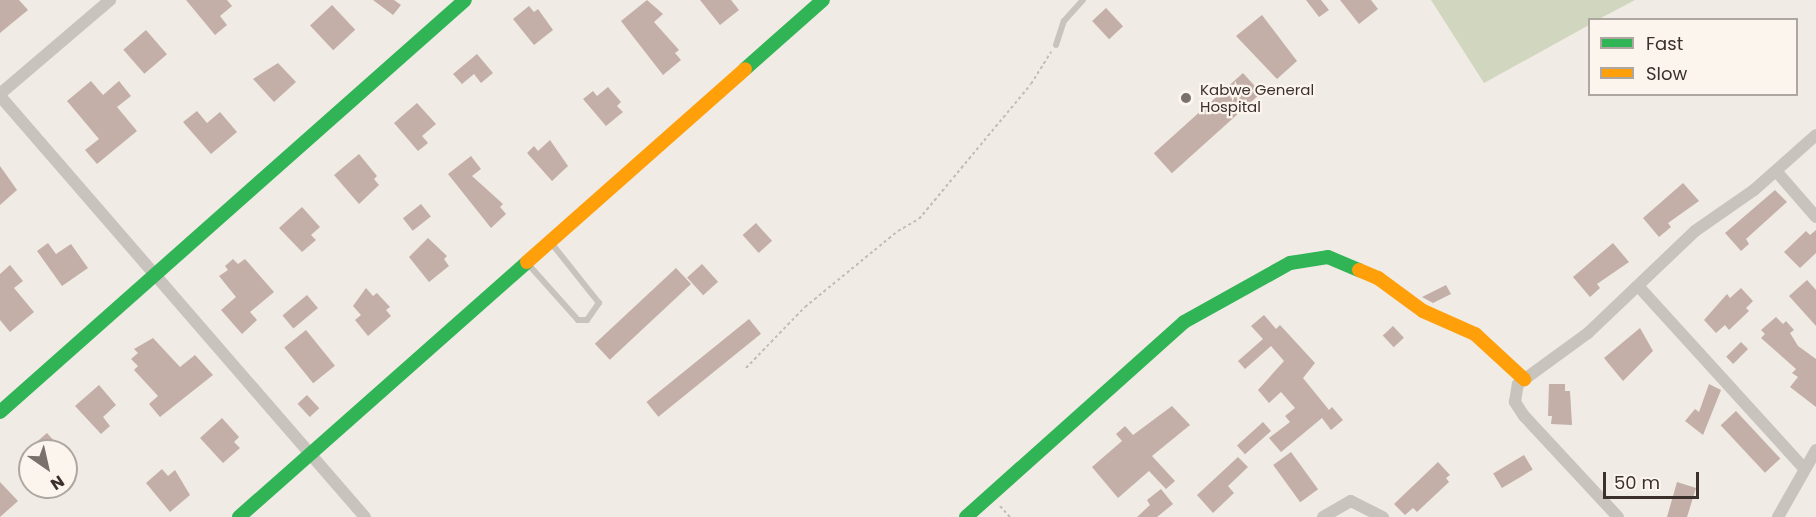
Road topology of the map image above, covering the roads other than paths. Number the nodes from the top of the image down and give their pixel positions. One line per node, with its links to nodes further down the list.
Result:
1 (110, 0): 6 (street)
2 (465, 0): 12 (street)
3 (823, 0): 10 (street)
4 (1083, 0): 5 (lane)
5 (1056, 45)
6 (0, 95): 12 (street)
7 (1816, 135): 8 (street)
8 (1776, 171): 9 (street); 13 (street)
9 (1816, 217)
10 (550, 241): 11 (street); 11 (lane)
11 (526, 262): 17 (street)
12 (156, 276): 15 (street); 17 (street)
13 (1639, 287): 14 (street); 18 (street)
14 (1524, 379): 21 (street); 24 (street)
15 (0, 412)
16 (1816, 450): 18 (street)
17 (311, 455): 19 (street); 20 (street)
18 (1803, 467): 25 (street)
19 (239, 517)
20 (365, 517)
21 (966, 517)
22 (1323, 517): 23 (street)
23 (1383, 517)
24 (1618, 517)
25 (1778, 517)

